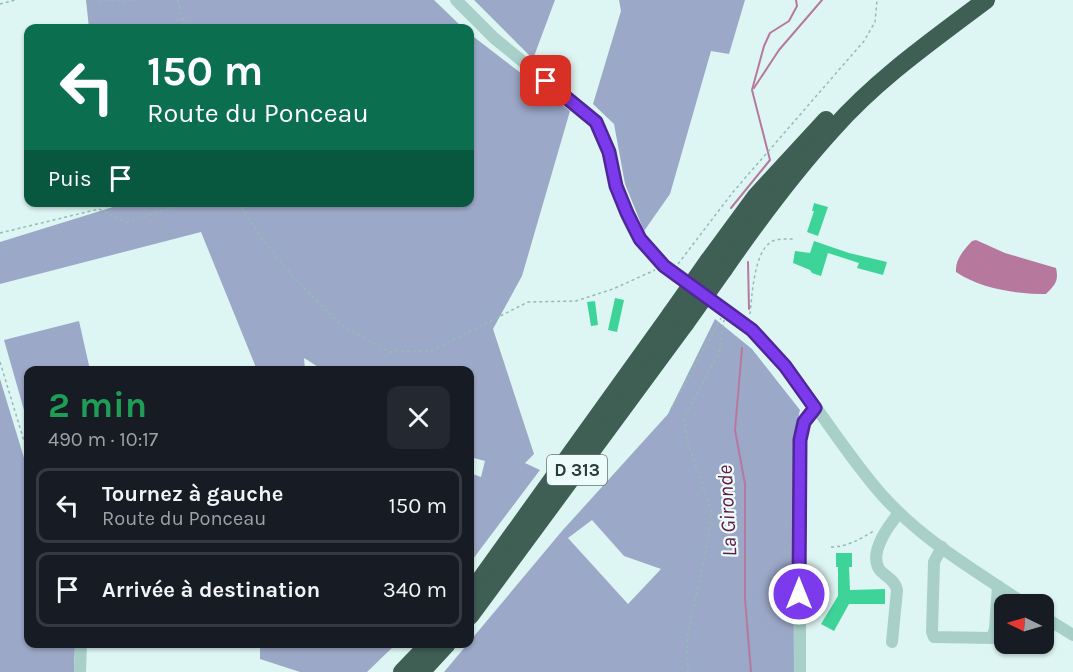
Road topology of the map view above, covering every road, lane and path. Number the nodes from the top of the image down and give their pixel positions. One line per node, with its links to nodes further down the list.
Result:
1 (15, 0): 9 (path)
2 (99, 0): 3 (path)
3 (137, 0)
4 (178, 0): 10 (path)
5 (456, 0): 16 (street)
6 (877, 0): 16 (path)
7 (966, 0): 15 (highway, D 313)
8 (986, 0): 15 (highway, D 313)
9 (0, 4)
10 (184, 24)
11 (176, 207): 13 (path)
12 (241, 207): 16 (path)
13 (0, 233)
14 (795, 239): 19 (path)
15 (717, 264): 18 (highway, D 313, bridge)
16 (669, 269): 17 (street)
17 (725, 309): 19 (street); 22 (path); 41 (path)
18 (678, 319): 29 (highway, D 313); 31 (highway, D 313)
19 (749, 327): 21 (street)
20 (0, 362): 23 (path)
21 (815, 408): 24 (street); 42 (street)
22 (671, 409)
23 (24, 441)
24 (899, 513): 27 (street); 34 (street)
25 (877, 530): 26 (path)
26 (831, 547)
27 (942, 547): 28 (street); 28 (street)
28 (998, 586): 30 (street)
29 (474, 589)
30 (1010, 594)
31 (474, 610)
32 (1054, 623): 33 (street)
33 (1073, 635)
34 (892, 642)
35 (81, 648): 38 (street)
36 (425, 648): 39 (highway)
37 (443, 648): 40 (highway)
38 (80, 672)
39 (402, 672)
40 (421, 672)
41 (688, 672)
42 (800, 672)

